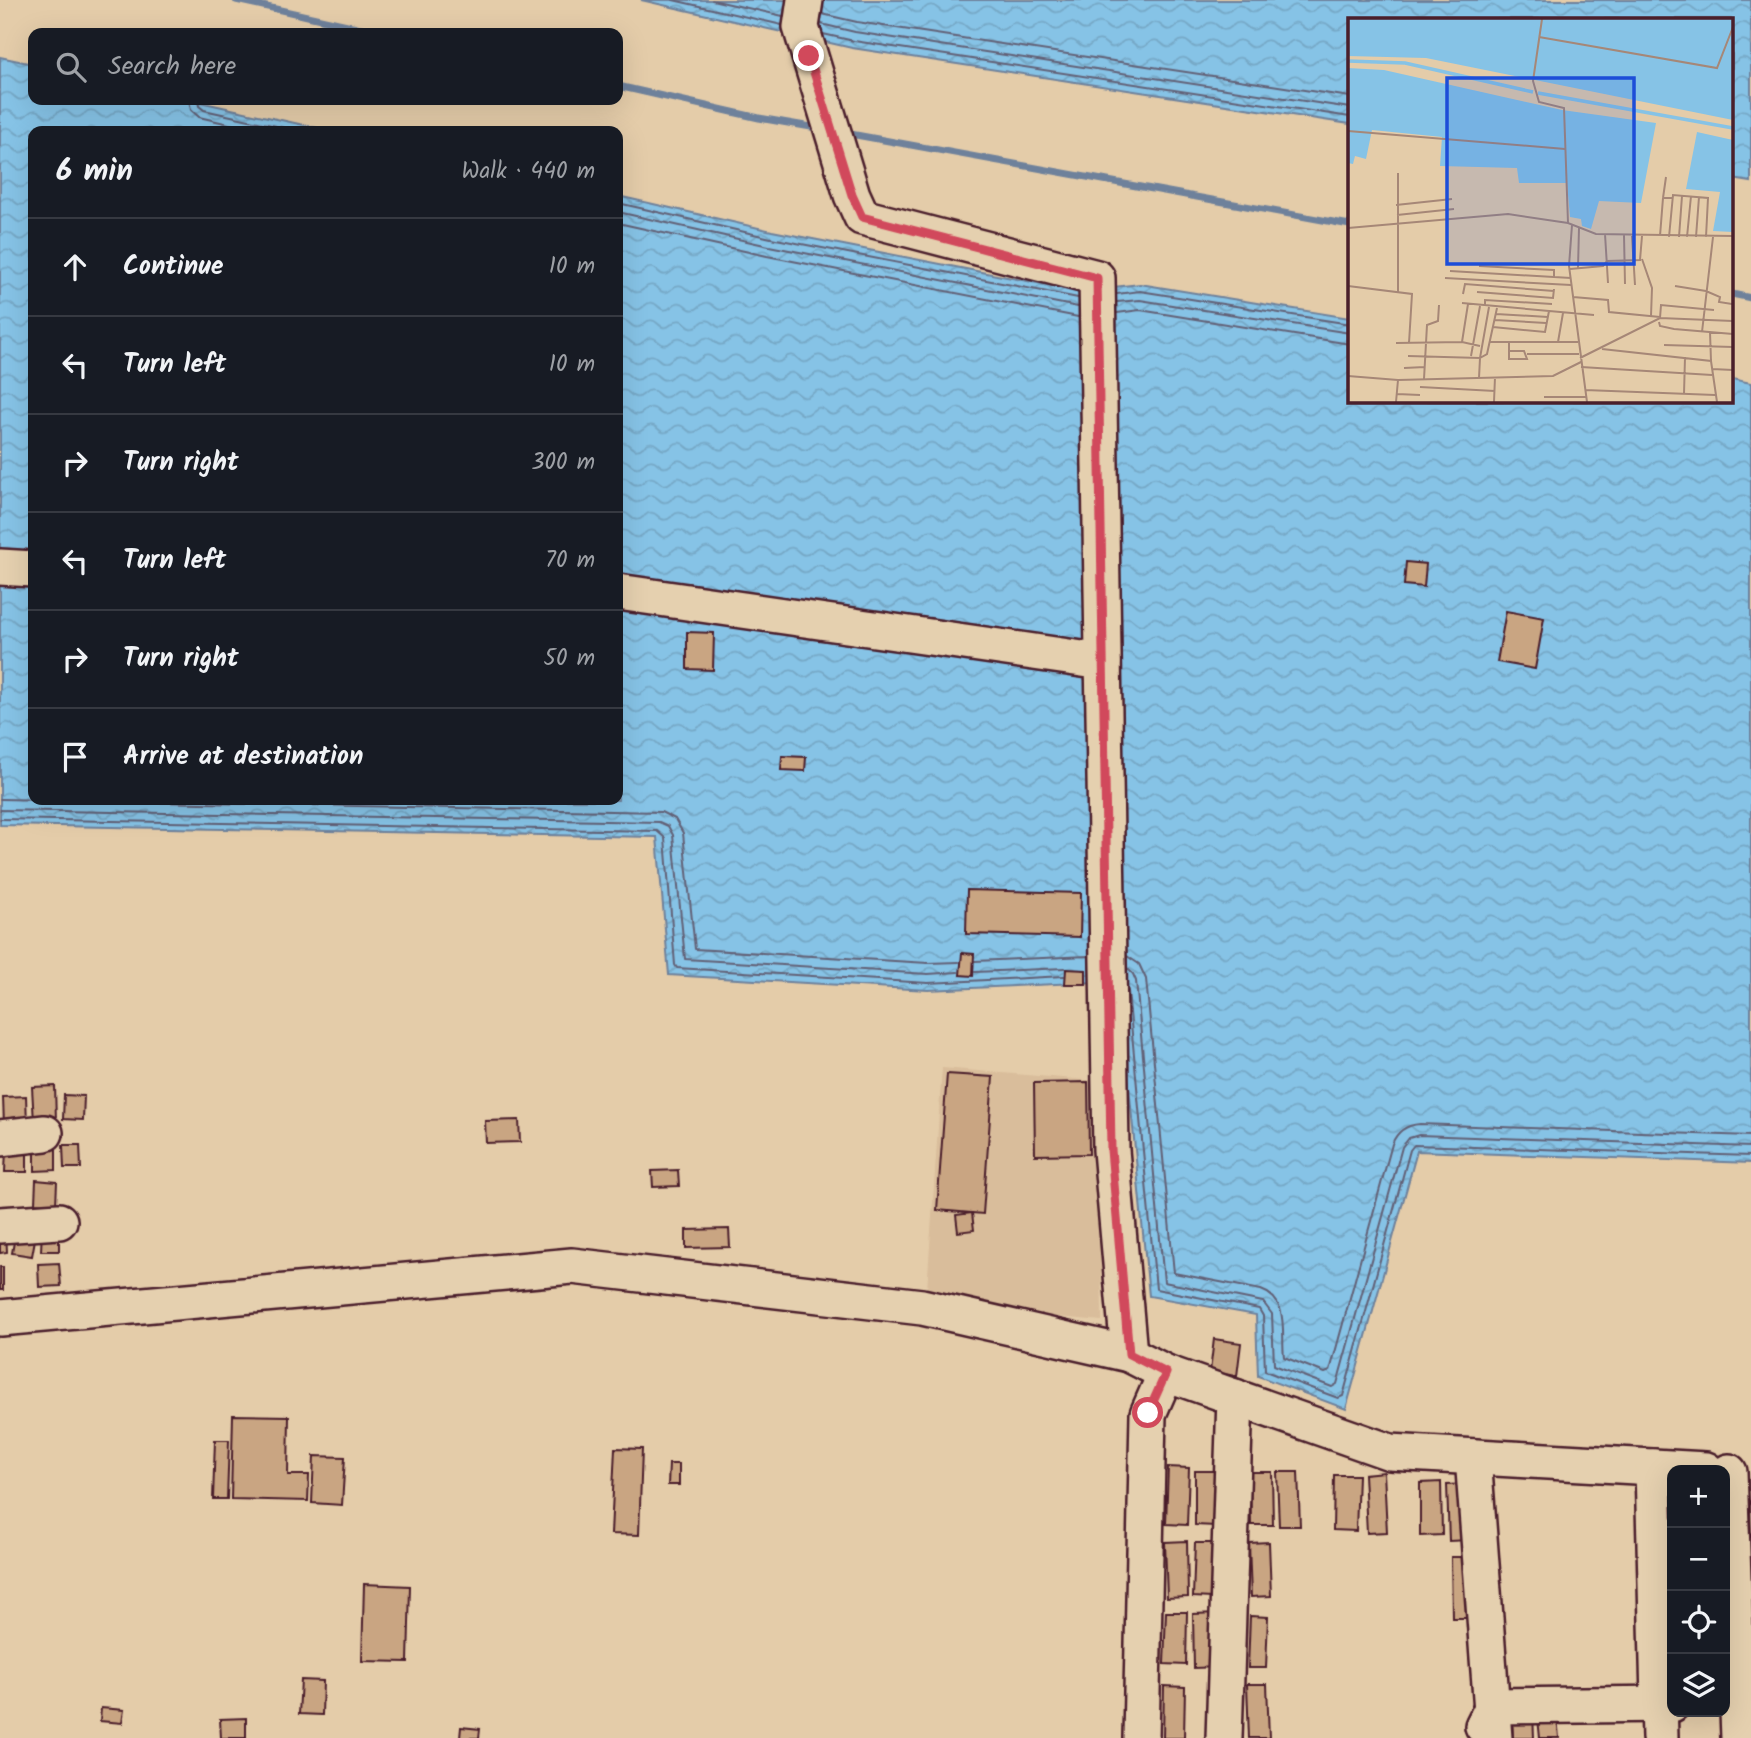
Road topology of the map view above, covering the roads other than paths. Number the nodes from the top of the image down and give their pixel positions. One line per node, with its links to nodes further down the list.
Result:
1 (805, 0): 5 (street)
2 (0, 567): 3 (street)
3 (28, 569)
4 (623, 593): 5 (street)
5 (1103, 662): 11 (street)
6 (45, 1133): 7 (street)
7 (0, 1138)
8 (59, 1222): 9 (street)
9 (0, 1225)
10 (0, 1318): 11 (street)
11 (1129, 1354): 12 (street)
12 (1166, 1373): 13 (street); 21 (street)
13 (1235, 1397): 14 (street); 22 (street)
14 (1473, 1457): 15 (street); 20 (street)
15 (1653, 1467): 16 (street); 19 (street)
16 (1667, 1468)
17 (1730, 1523): 18 (street)
18 (1737, 1703): 24 (street)
19 (1664, 1715): 20 (street)
20 (1494, 1722): 23 (street)
21 (1141, 1738)
22 (1224, 1738)
23 (1477, 1738)
24 (1739, 1738)

